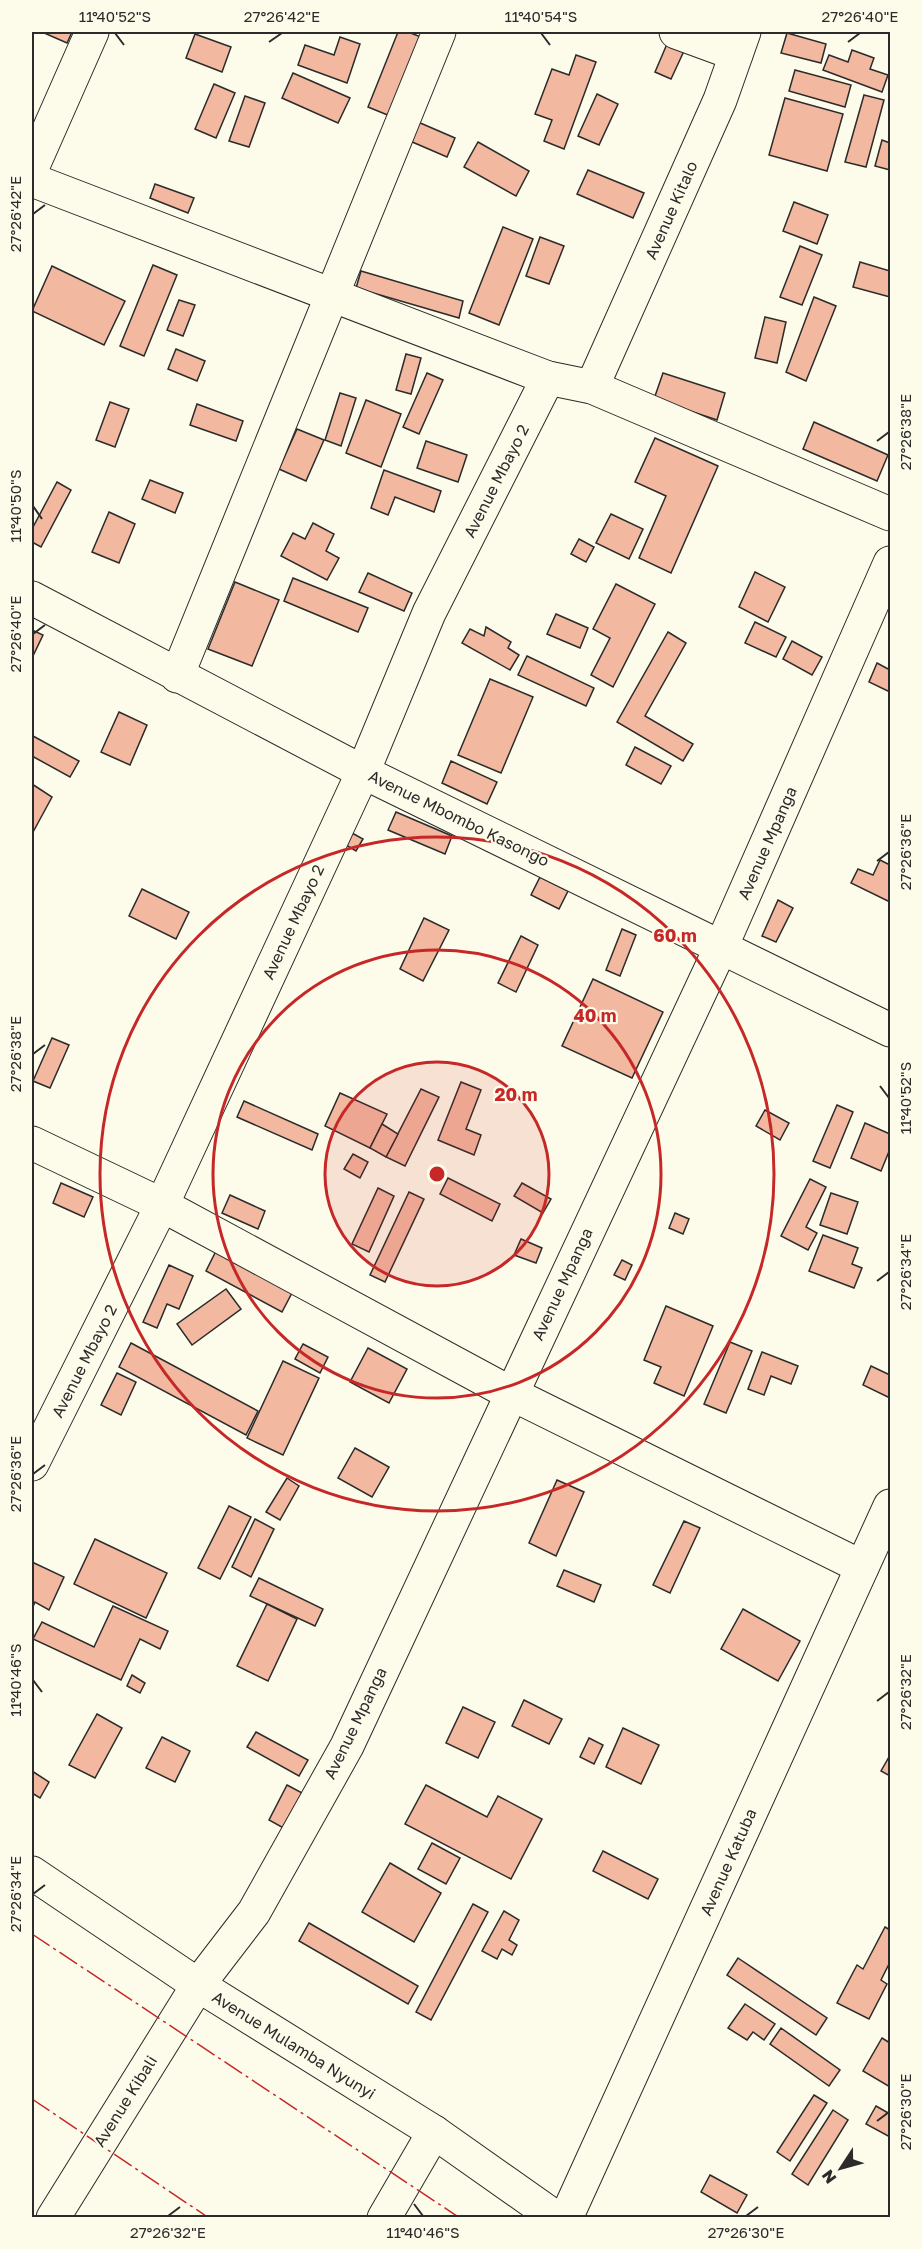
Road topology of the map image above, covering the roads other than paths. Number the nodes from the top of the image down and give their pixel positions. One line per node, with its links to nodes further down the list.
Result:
1 (92, 32): 5 (street)
2 (439, 32): 7 (street)
3 (676, 32): 4 (street)
4 (740, 43): 9 (street, Avenue Kitalo)
5 (32, 168)
6 (32, 180): 7 (street)
7 (330, 294): 8 (street); 13 (street)
8 (548, 378): 9 (street); 14 (street, Avenue Mbayo 2)
9 (592, 387): 10 (street)
10 (891, 514)
11 (891, 563): 15 (street, Avenue Mpanga)
12 (32, 598): 13 (street, Avenue Mbombo Kasongo)
13 (177, 676): 14 (street, Avenue Mbombo Kasongo)
14 (363, 772): 15 (street, Avenue Mbombo Kasongo); 18 (street, Avenue Mbayo 2)
15 (722, 945): 16 (street, Avenue Mbombo Kasongo); 19 (street, Avenue Mpanga)
16 (891, 1029)
17 (32, 1143): 18 (street)
18 (162, 1205): 19 (street); 20 (street, Avenue Mbayo 2)
19 (510, 1393): 22 (street); 24 (street, Avenue Mpanga)
20 (32, 1464)
21 (891, 1506): 22 (street, Avenue Katuba)
22 (862, 1567): 29 (street, Avenue Katuba)
23 (32, 1873): 24 (street, Avenue Mulamba Nyunyi)
24 (198, 1985): 25 (street, Avenue Mulamba Nyunyi); 26 (street, Avenue Kibali)
25 (434, 2132): 27 (street); 28 (street, Avenue Mulamba Nyunyi)
26 (53, 2217)
27 (384, 2217)
28 (556, 2217)
29 (566, 2217)

